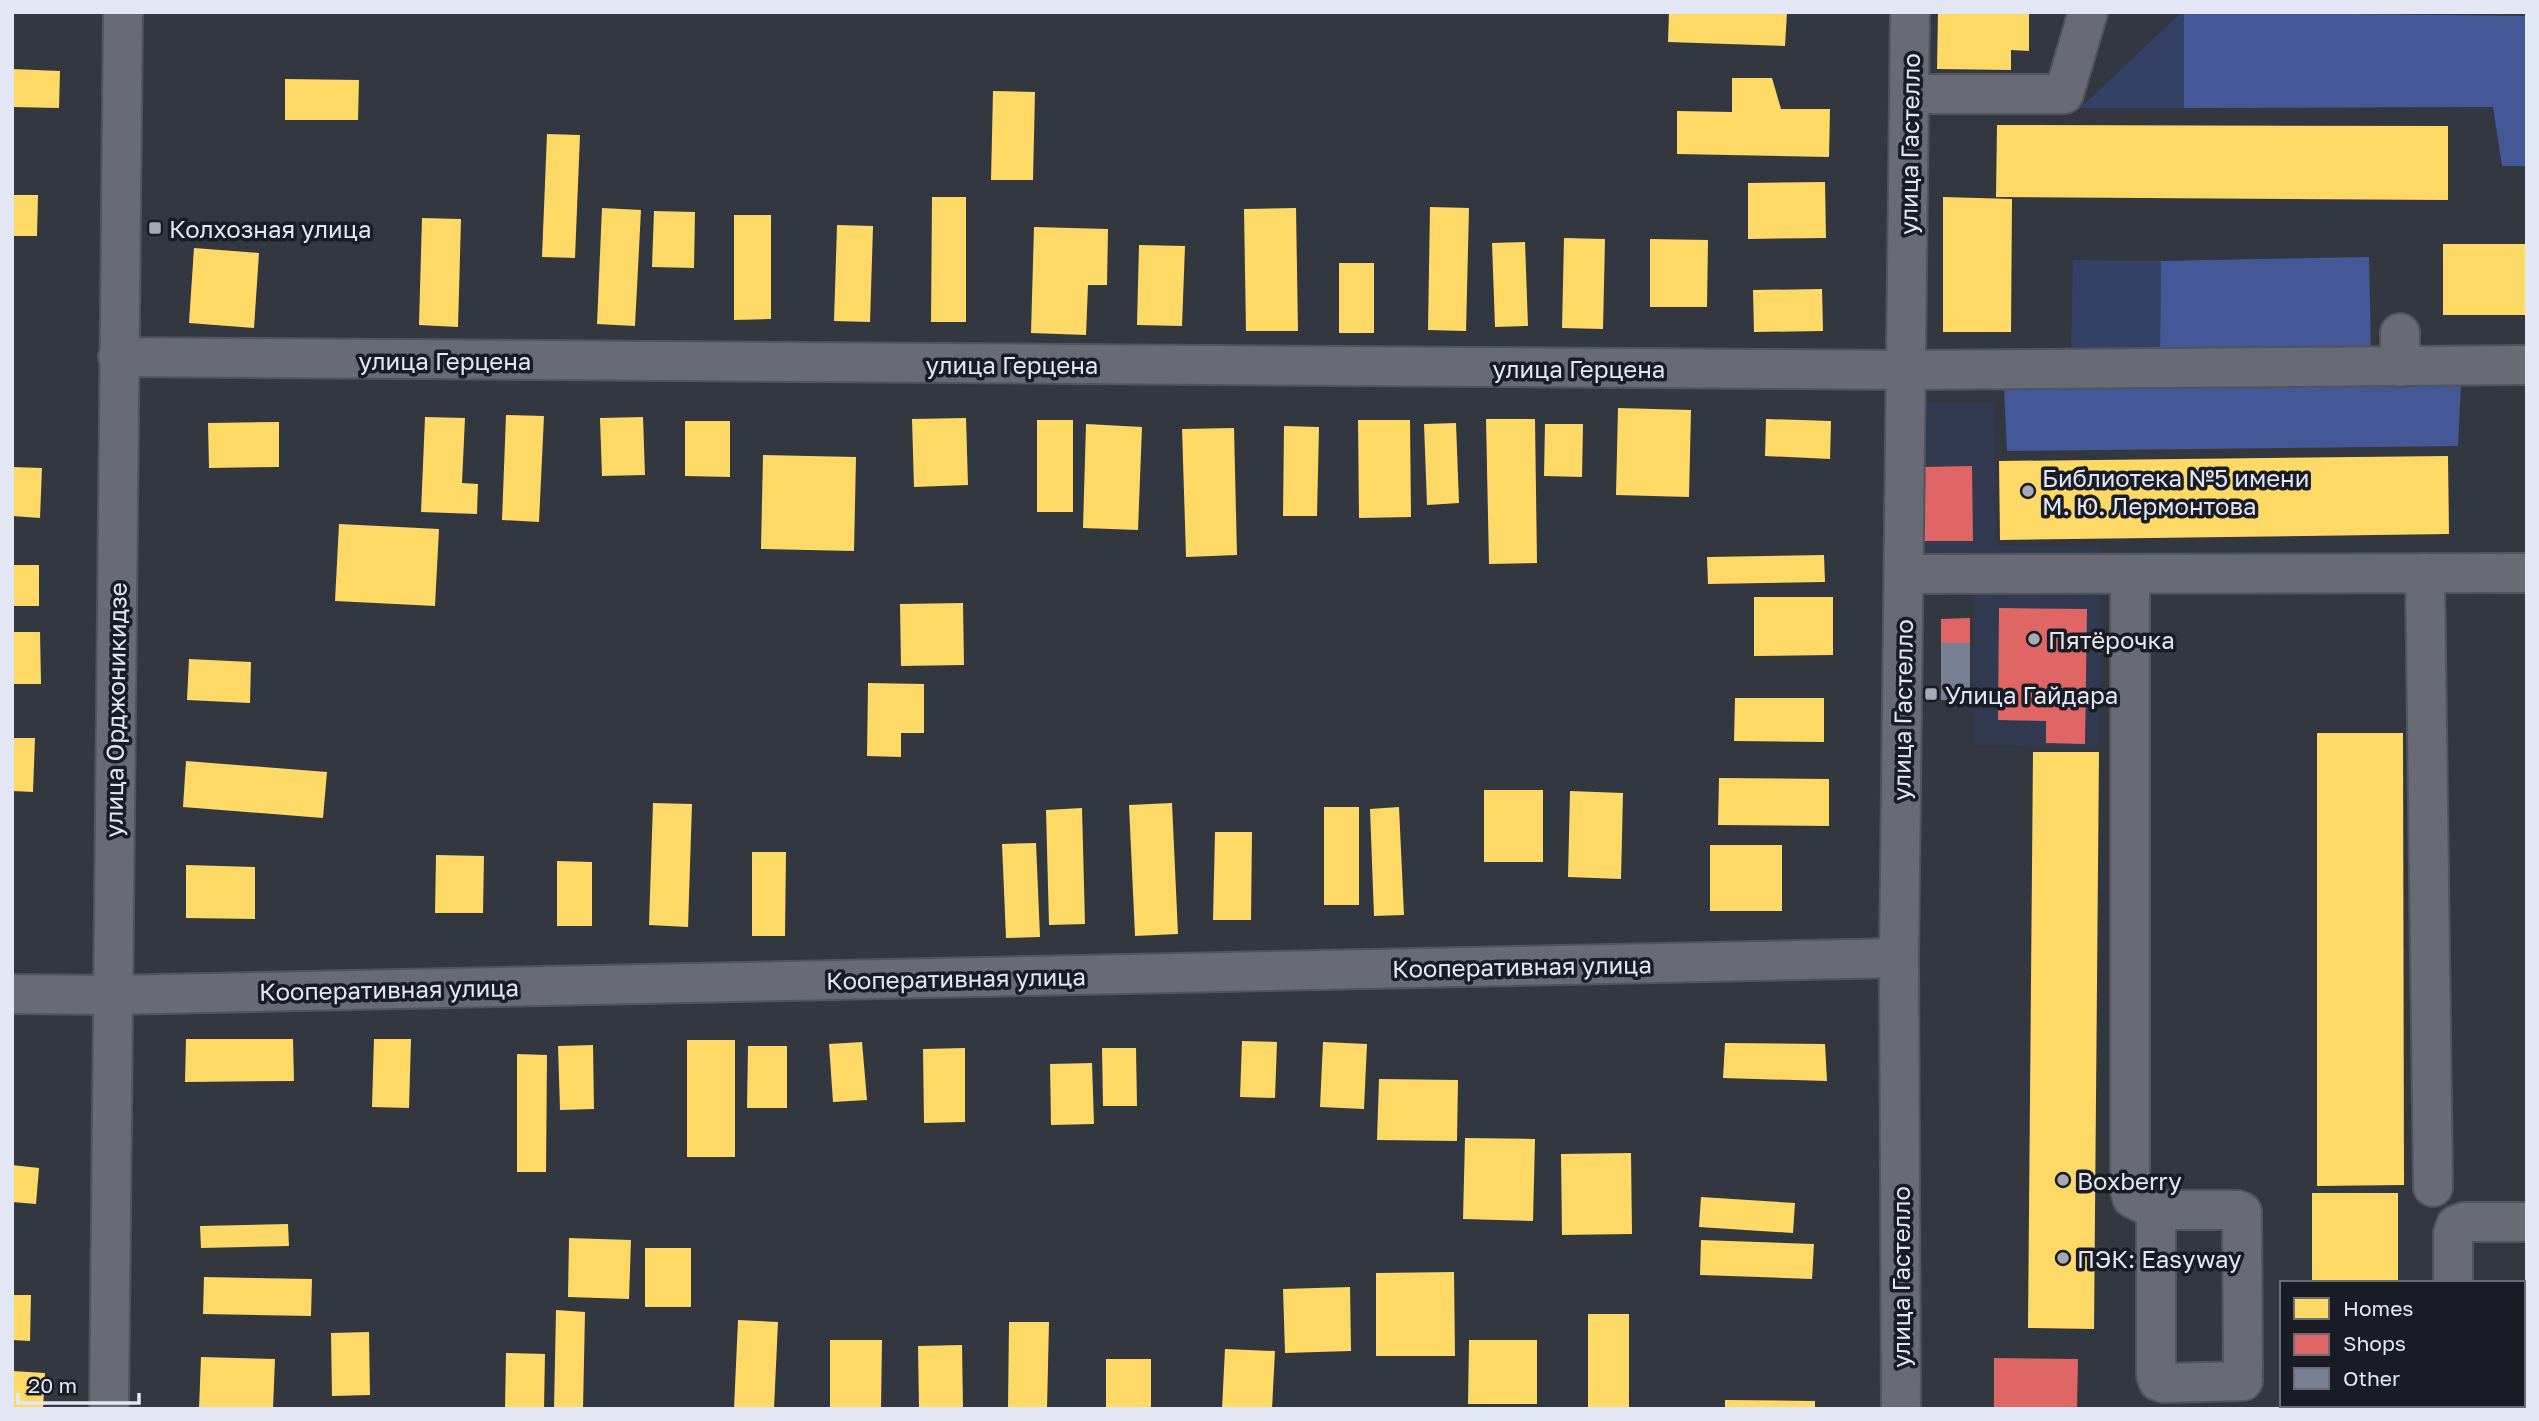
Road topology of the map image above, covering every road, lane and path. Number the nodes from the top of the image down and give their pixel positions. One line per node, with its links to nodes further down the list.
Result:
1 (122, 12): 5 (street, улица Орджоникидзе)
2 (1910, 12): 4 (street, улица Гастелло)
3 (2088, 12): 4 (street)
4 (1910, 94): 7 (street, улица Гастелло)
5 (118, 357): 7 (street, улица Герцена); 14 (street, улица Орджоникидзе)
6 (2527, 365): 7 (street, улица Герцена)
7 (1906, 370): 10 (street, улица Гастелло)
8 (2425, 573): 9 (street); 11 (street); 15 (street)
9 (2527, 573)
10 (1904, 574): 11 (street); 12 (street, улица Гастелло)
11 (2130, 574): 16 (street)
12 (1899, 958): 14 (street, Кооперативная улица); 20 (street, улица Гастелло)
13 (12, 994): 14 (street, Кооперативная улица)
14 (112, 995): 19 (street, улица Орджоникидзе)
15 (2433, 1187)
16 (2156, 1210): 16 (street)
17 (2527, 1222): 18 (street)
18 (2453, 1281)
19 (109, 1409)
20 (1901, 1409)

